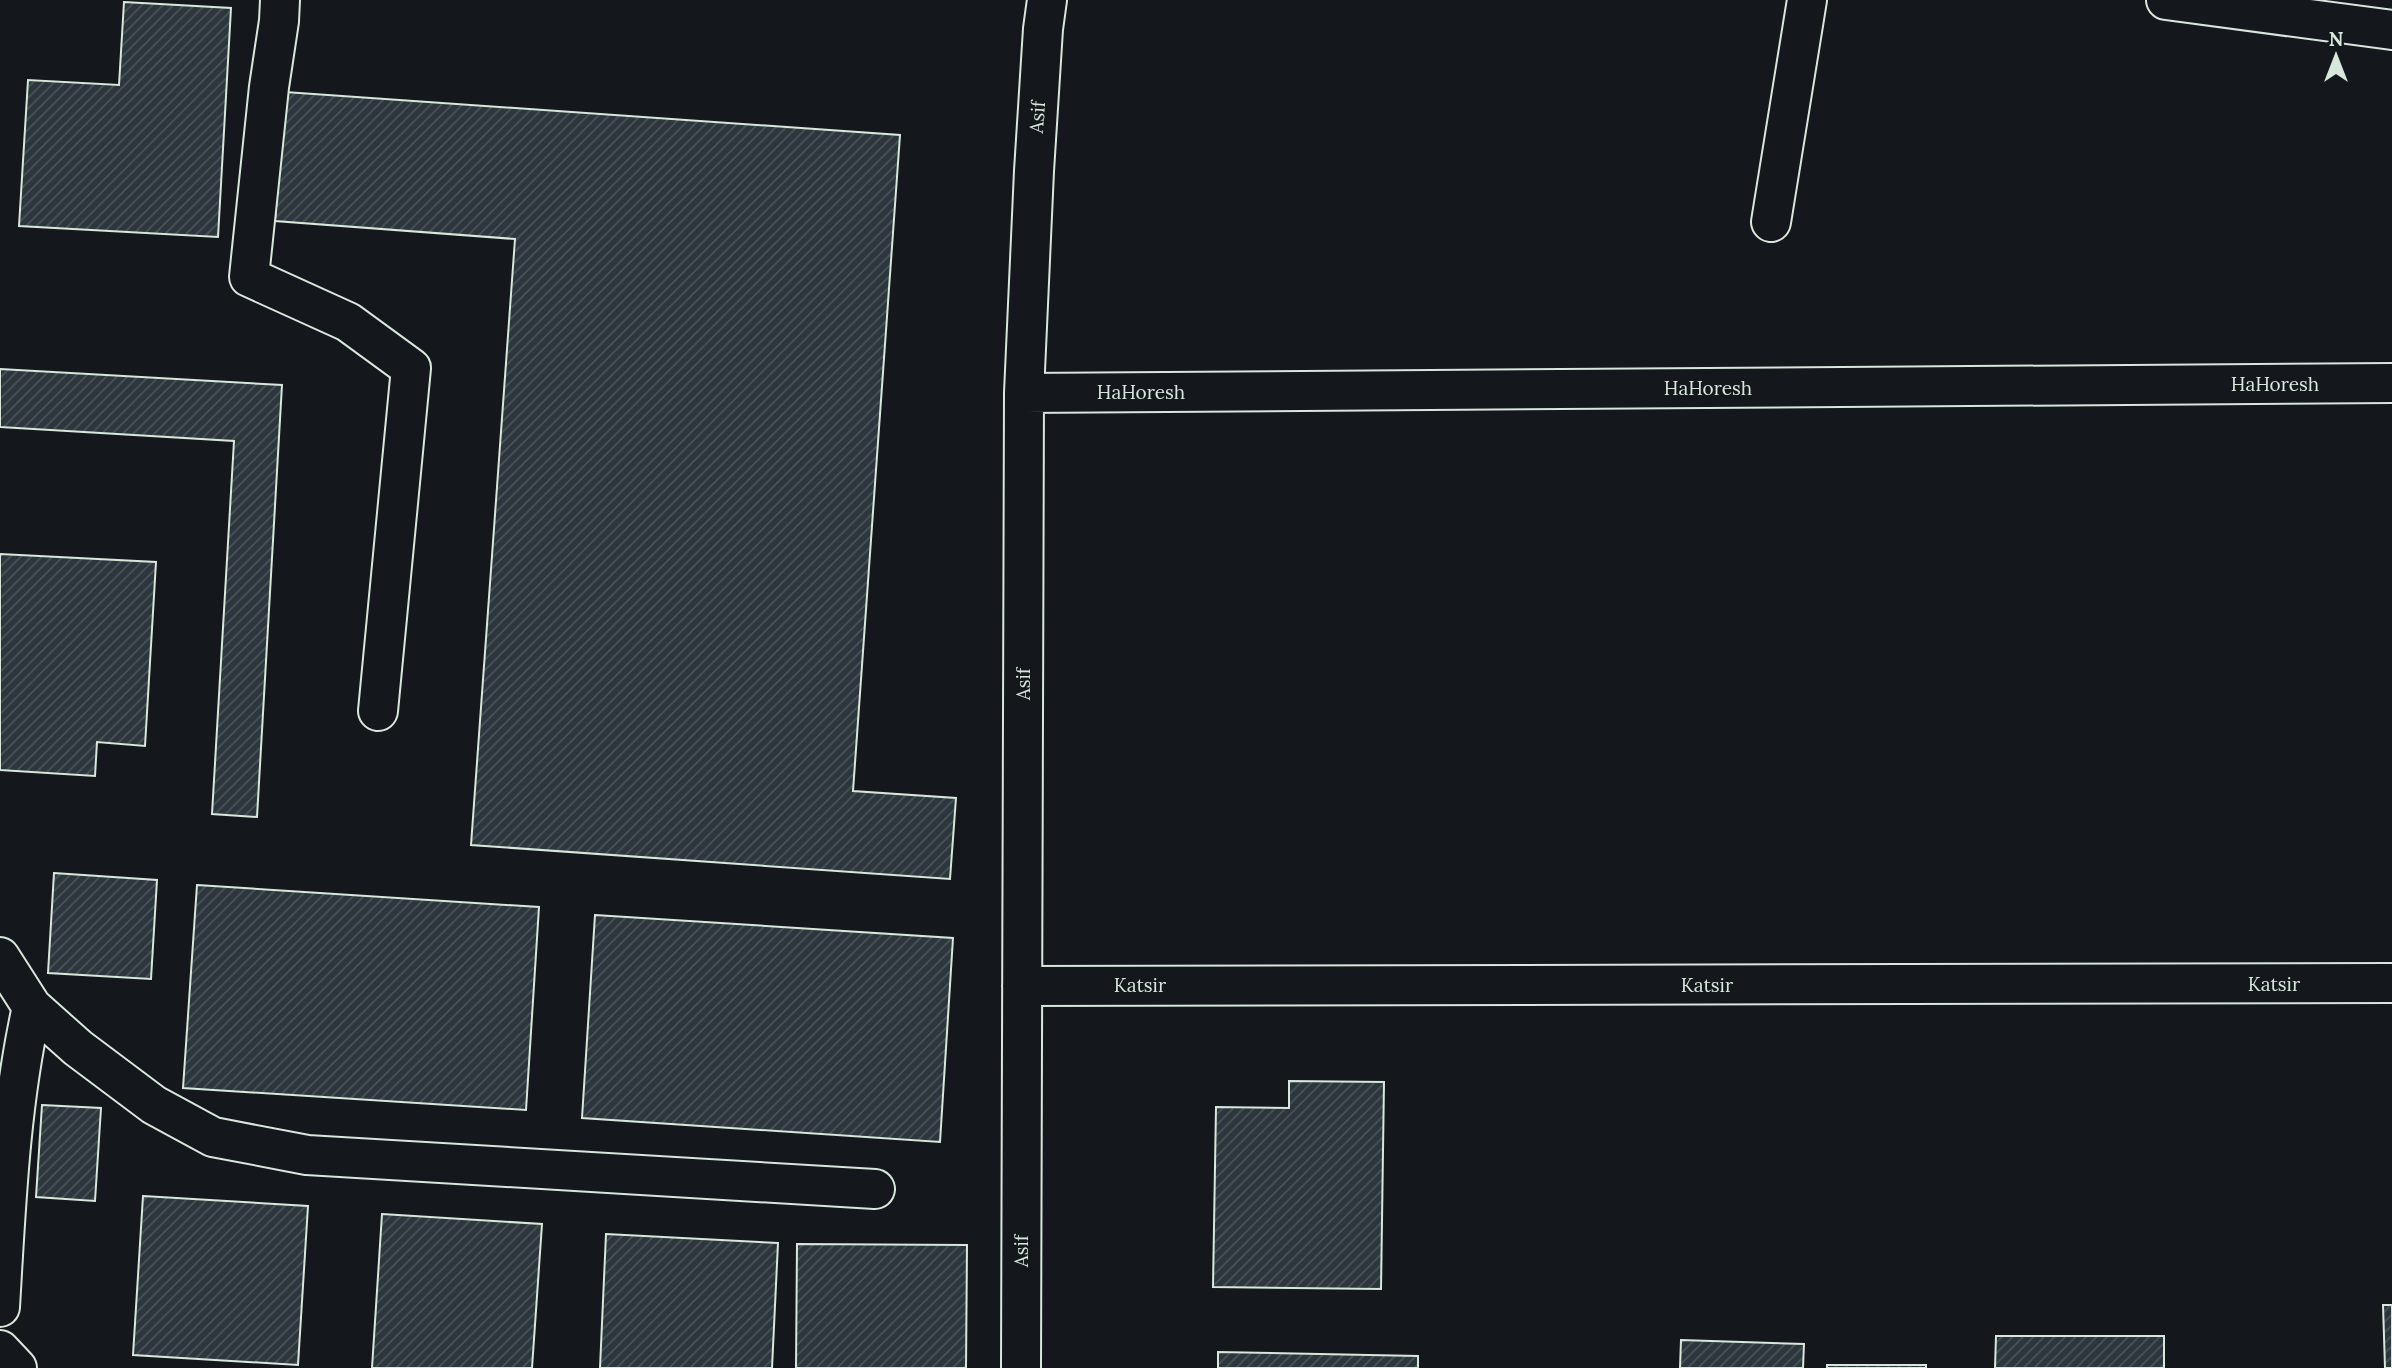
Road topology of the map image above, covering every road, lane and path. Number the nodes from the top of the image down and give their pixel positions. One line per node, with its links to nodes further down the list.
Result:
1 (280, 0): 9 (street)
2 (1047, 0): 8 (street, Asif)
3 (1807, 0): 6 (street)
4 (2166, 0): 5 (street)
5 (2392, 30)
6 (1771, 222)
7 (2392, 383): 8 (street, HaHoresh)
8 (1024, 393): 12 (street, Asif)
9 (378, 711)
10 (0, 957): 13 (street)
11 (2392, 983): 12 (street, Katsir)
12 (1022, 986): 18 (street, Asif)
13 (32, 1007): 14 (street); 15 (street)
14 (875, 1189)
15 (0, 1307)
16 (0, 1350): 17 (street)
17 (17, 1368)
18 (1021, 1368)

